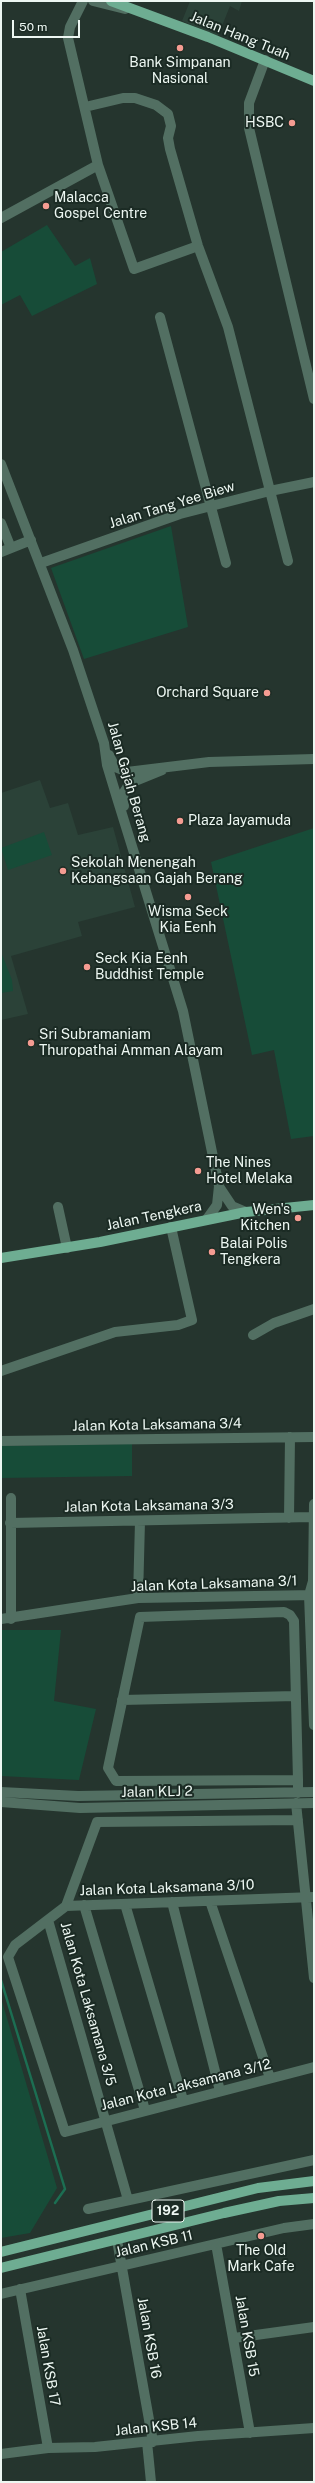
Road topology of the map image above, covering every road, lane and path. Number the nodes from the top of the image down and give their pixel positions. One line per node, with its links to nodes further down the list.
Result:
1 (83, 1): 7 (street)
2 (93, 1): 4 (street)
3 (111, 1): 4 (main road, Jalan Hang Tuah)
4 (129, 9): 5 (main road, Jalan Hang Tuah)
5 (265, 60): 6 (main road, Jalan Hang Tuah); 12 (street)
6 (314, 81)
7 (85, 107): 8 (street); 10 (street)
8 (98, 165): 9 (street); 10 (street)
9 (1, 218)
10 (198, 246): 15 (street)
11 (160, 317): 16 (street)
12 (314, 399)
13 (1, 464): 18 (street, Jalan Gajah Berang)
14 (314, 482): 15 (street, Jalan Tang Yee Biew)
15 (270, 491): 16 (street, Jalan Tang Yee Biew); 21 (street)
16 (212, 506): 22 (street, Jalan Tang Yee Biew); 23 (street)
17 (1, 523): 19 (street)
18 (31, 540): 19 (street); 22 (street, Jalan Gajah Berang)
19 (11, 548): 20 (street)
20 (1, 552)
21 (288, 561)
22 (41, 563): 24 (street, Jalan Gajah Berang)
23 (226, 563)
24 (104, 743): 26 (street); 27 (street, Jalan Gajah Berang)
25 (314, 759): 26 (street)
26 (168, 767): 27 (street)
27 (128, 830): 28 (street, Jalan Gajah Berang)
28 (219, 1186): 31 (street, Jalan Gajah Berang); 32 (street, Jalan Gajah Berang)
29 (314, 1205): 31 (main road, Jalan Tengkera)
30 (58, 1206): 34 (street)
31 (246, 1212): 32 (main road, Jalan Tengkera)
32 (207, 1219): 33 (main road, Jalan Tengkera)
33 (171, 1227): 34 (main road, Jalan Tengkera); 38 (street)
34 (67, 1248): 35 (main road, Jalan Tengkera)
35 (1, 1258)
36 (314, 1309): 37 (street)
37 (253, 1335)
38 (1, 1371)
39 (290, 1437): 40 (street, Jalan Kota Laksamana 3/4); 41 (street, Jalan Kota Laksamana 3/4); 45 (street)
40 (314, 1437)
41 (1, 1441)
42 (11, 1498): 47 (street)
43 (314, 1504): 44 (street)
44 (312, 1517): 45 (street, Jalan Kota Laksamana 3/3); 48 (street)
45 (289, 1518): 46 (street, Jalan Kota Laksamana 3/3)
46 (140, 1521): 47 (street, Jalan Kota Laksamana 3/3); 50 (street)
47 (10, 1523): 52 (street)
48 (314, 1582): 49 (street)
49 (312, 1595): 50 (street, Jalan Kota Laksamana 3/1); 55 (street)
50 (138, 1598): 52 (street, Jalan Kota Laksamana 3/1)
51 (1, 1619): 52 (street, Jalan Kota Laksamana 3/1)
52 (12, 1619)
53 (296, 1696): 54 (street); 54 (street); 56 (street)
54 (122, 1700): 56 (street)
55 (314, 1725)
56 (298, 1780): 59 (street)
57 (1, 1792): 59 (street, Jalan KLJ 2)
58 (314, 1792): 59 (street, Jalan KLJ 2)
59 (298, 1793)
60 (1, 1802): 61 (street, Jalan KLJ 2)
61 (296, 1803): 62 (street, Jalan KLJ 2); 63 (street)
62 (314, 1803)
63 (298, 1820): 64 (street); 69 (street)
64 (310, 1897): 65 (street, Jalan Kota Laksamana 3/10); 71 (street)
65 (210, 1901): 66 (street, Jalan Kota Laksamana 3/10); 73 (street)
66 (172, 1902): 67 (street, Jalan Kota Laksamana 3/10); 74 (street)
67 (125, 1904): 68 (street, Jalan Kota Laksamana 3/10); 75 (street)
68 (84, 1905): 69 (street, Jalan Kota Laksamana 3/10); 76 (street)
69 (66, 1906): 70 (street, Jalan Kota Laksamana 3/10)
70 (48, 1920): 77 (street, Jalan Kota Laksamana 3/5); 78 (street, Jalan Kota Laksamana 3/10)
71 (314, 1978)
72 (314, 2067): 73 (street, Jalan Kota Laksamana 3/12)
73 (270, 2078): 74 (street, Jalan Kota Laksamana 3/12)
74 (220, 2091): 75 (street, Jalan Kota Laksamana 3/12)
75 (183, 2100): 76 (street, Jalan Kota Laksamana 3/12)
76 (145, 2110): 77 (street, Jalan Kota Laksamana 3/12)
77 (106, 2119): 78 (street, Jalan Kota Laksamana 3/12); 82 (street, Jalan Kota Laksamana 3/5)
78 (65, 2132)
79 (314, 2160): 82 (street)
80 (314, 2181): 87 (main road, 192)
81 (314, 2198): 85 (main road, 192)
82 (128, 2200): 83 (street)
83 (88, 2209)
84 (314, 2224): 86 (street, Jalan KSB 11)
85 (117, 2240): 88 (street, Jalan KSB 16); 89 (main road, 192)
86 (216, 2244): 88 (street, Jalan KSB 11); 93 (street, Jalan KSB 15)
87 (1, 2252)
88 (122, 2265): 90 (street, Jalan KSB 11); 96 (street, Jalan KSB 16)
89 (1, 2268)
90 (20, 2289): 91 (street, Jalan KSB 11); 97 (street, Jalan KSB 17)
91 (1, 2294)
92 (314, 2327): 93 (street)
93 (234, 2338): 95 (street, Jalan KSB 15)
94 (314, 2428): 95 (street, Jalan KSB 14)
95 (250, 2433): 96 (street, Jalan KSB 14)
96 (150, 2442): 97 (street, Jalan KSB 14); 99 (street, Jalan KSB 16)
97 (48, 2448): 98 (street, Jalan KSB 14)
98 (1, 2454)
99 (151, 2482)

